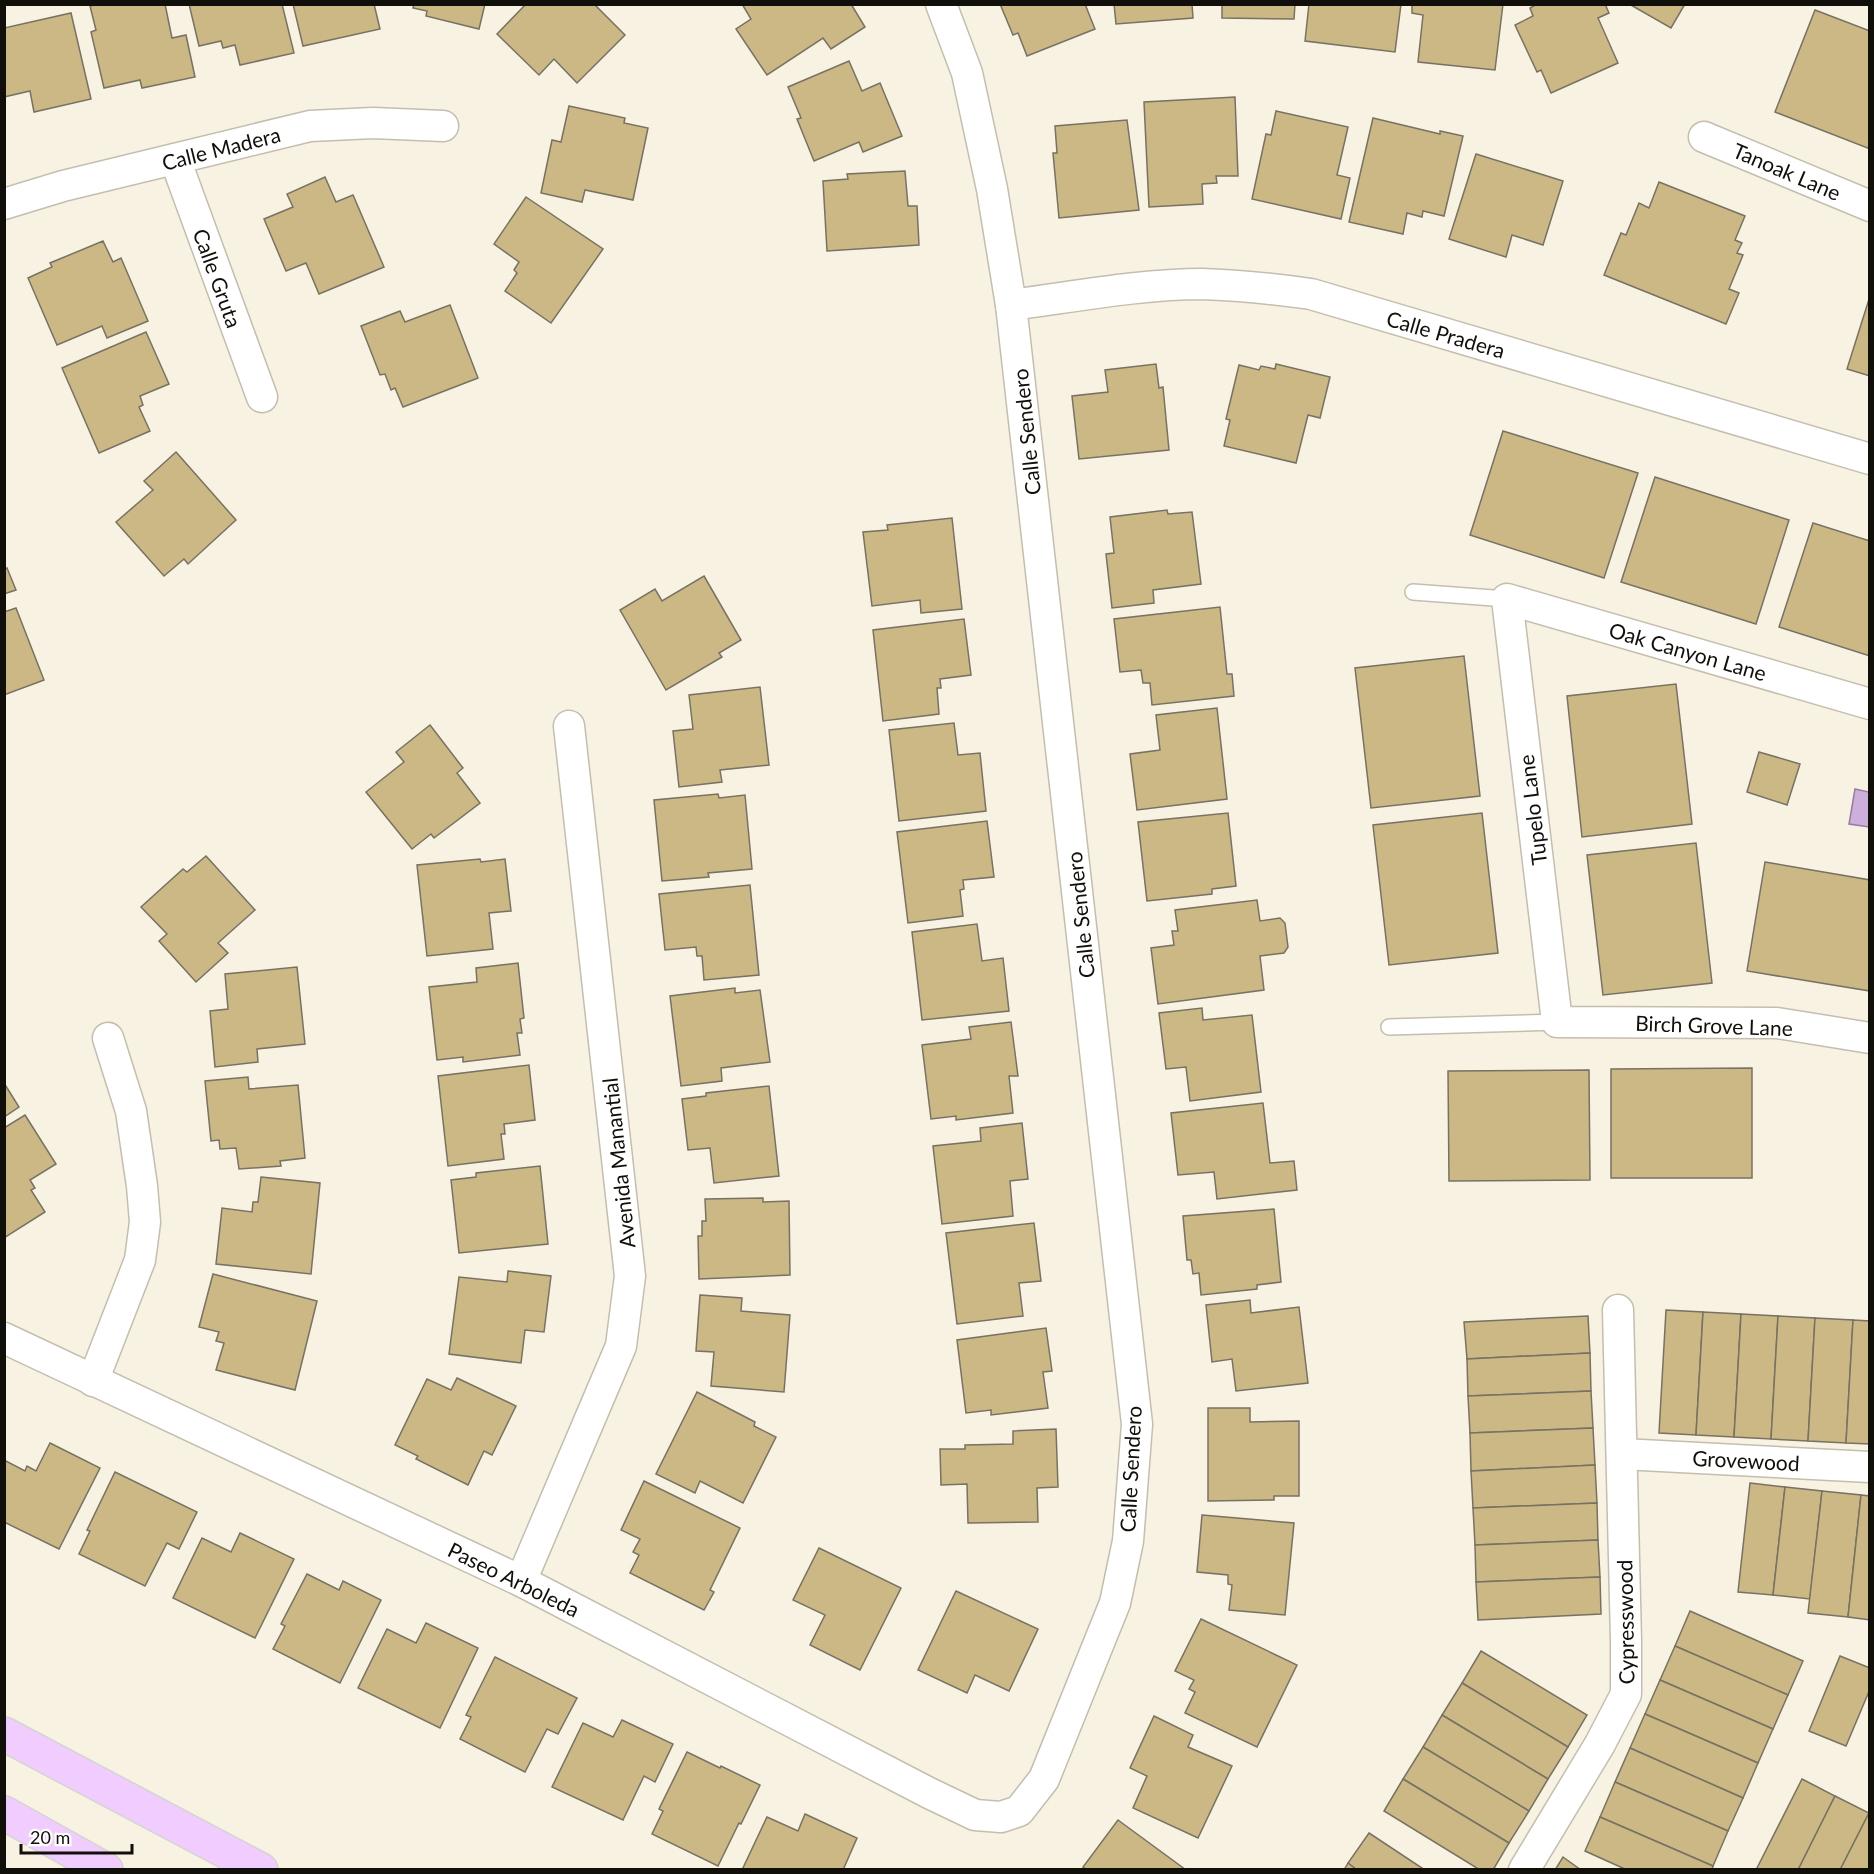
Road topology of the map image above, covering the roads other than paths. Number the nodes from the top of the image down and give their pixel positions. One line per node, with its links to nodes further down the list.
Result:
1 (941, 4): 7 (street, Calle Sendero)
2 (443, 126): 4 (street, Calle Madera)
3 (1704, 137): 6 (street, Tanoak Lane)
4 (175, 159): 5 (street, Calle Madera); 8 (street, Calle Gruta)
5 (4, 204)
6 (1869, 206)
7 (1011, 305): 9 (street, Calle Pradera); 25 (street, Calle Sendero)
8 (262, 397)
9 (1869, 459)
10 (1413, 592): 11 (lane)
11 (1507, 599): 12 (street, Oak Canyon Lane); 14 (street, Tupelo Lane)
12 (1869, 704)
13 (569, 726): 23 (street, Avenida Manantial)
14 (1557, 1022): 15 (lane); 17 (street, Birch Grove Lane)
15 (1389, 1027)
16 (108, 1038): 20 (street)
17 (1869, 1038)
18 (1618, 1310): 21 (street, Cypresswood)
19 (4, 1338): 20 (street, Paseo Arboleda)
20 (93, 1381): 23 (street, Paseo Arboleda)
21 (1622, 1454): 22 (street, Grovewood); 29 (street, Cypresswood)
22 (1869, 1467)
23 (521, 1581): 25 (street, Paseo Arboleda)
24 (4, 1734): 28 (main road)
25 (1019, 1811)
26 (4, 1813): 27 (main road)
27 (106, 1869)
28 (261, 1869)
29 (1524, 1869)

